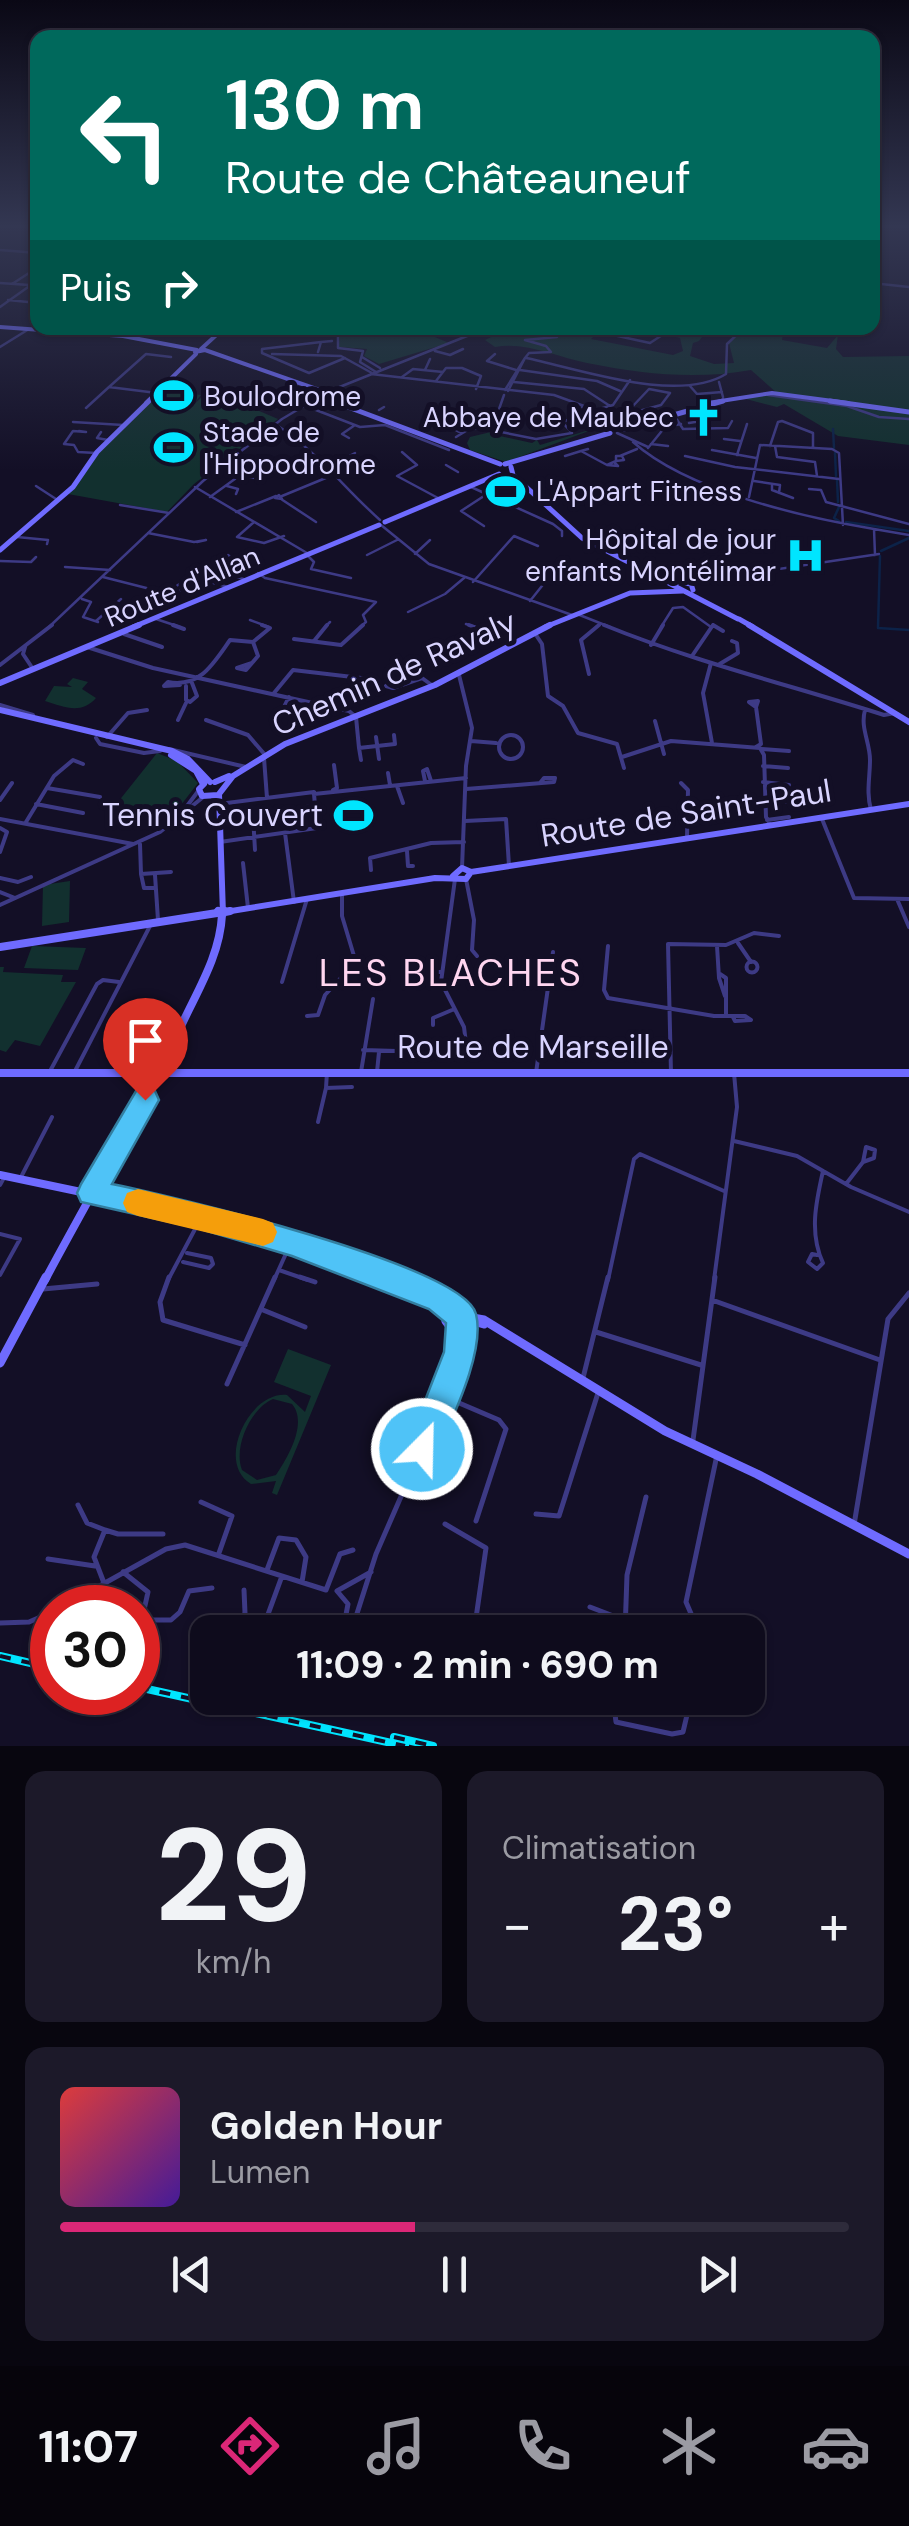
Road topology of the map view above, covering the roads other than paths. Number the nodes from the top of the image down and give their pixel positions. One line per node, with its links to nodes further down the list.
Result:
1 (0, 327): 2 (main road)
2 (21, 329): 3 (main road); 4 (street)
3 (30, 330): 4 (street)
4 (18, 335): 15 (street)
5 (112, 335): 18 (main road)
6 (217, 335): 18 (main road)
7 (338, 335): 23 (street)
8 (469, 335): 17 (street)
9 (557, 335): 25 (street)
10 (616, 335): 11 (street)
11 (661, 335)
12 (735, 335): 39 (street)
13 (321, 342): 14 (street); 19 (street); 21 (street)
14 (332, 342)
15 (0, 346)
16 (462, 349): 17 (street)
17 (433, 350): 27 (street)
18 (200, 352): 46 (main road); 48 (main road)
19 (318, 352): 21 (street); 24 (street)
20 (496, 354): 30 (street)
21 (268, 355): 24 (street)
22 (171, 357): 41 (street)
23 (362, 357): 27 (street); 31 (street)
24 (345, 358): 31 (street)
25 (526, 358): 30 (street); 36 (street)
26 (430, 359): 28 (street)
27 (382, 369): 31 (street)
28 (425, 370): 32 (street); 34 (street)
29 (468, 370): 32 (street); 35 (street); 42 (street)
30 (518, 370): 38 (street); 43 (street); 44 (street)
31 (373, 373): 33 (street); 48 (street)
32 (442, 373): 37 (street)
33 (386, 375): 34 (street); 44 (street)
34 (402, 376): 37 (street)
35 (462, 376)
36 (630, 380): 40 (street); 43 (street)
37 (436, 382): 42 (street)
38 (514, 382): 44 (street); 53 (street)
39 (720, 382): 40 (street); 45 (street)
40 (690, 386): 45 (street)
41 (109, 387): 46 (street); 54 (street)
42 (476, 389): 44 (street)
43 (620, 391): 50 (street)
44 (505, 392): 55 (street); 59 (street)
45 (722, 392): 49 (street)
46 (158, 393): 66 (main road)
47 (764, 394): 56 (main road, Route d'Allan); 58 (main road, Route d'Allan); 58 (street)
48 (327, 395): 52 (street); 103 (main road)
49 (723, 398)
50 (617, 401): 51 (street); 53 (street)
51 (632, 404): 51 (street)
52 (304, 406): 63 (street); 68 (street)
53 (610, 406): 55 (street)
54 (86, 408)
55 (593, 413): 69 (street); 70 (street)
56 (662, 415): 57 (street); 70 (main road, Route d'Allan)
57 (674, 415): 62 (street); 64 (street)
58 (909, 415)
59 (495, 418): 69 (street); 74 (street)
60 (732, 420): 64 (street)
61 (73, 422): 66 (street)
62 (689, 423)
63 (275, 424): 75 (street); 117 (street)
64 (680, 424): 85 (street)
65 (747, 424): 80 (street)
66 (123, 425): 79 (main road)
67 (301, 425): 75 (street)
68 (355, 426): 77 (street); 87 (street)
69 (492, 429): 71 (street); 74 (street)
70 (615, 429): 85 (street); 103 (main road, Route d'Allan)
71 (512, 430)
72 (80, 431): 92 (street)
73 (102, 432): 79 (street)
74 (461, 432): 76 (street)
75 (289, 434): 101 (street)
76 (456, 437)
77 (350, 438)
78 (724, 439): 80 (street)
79 (108, 440): 92 (main road)
80 (742, 441): 82 (street); 96 (street)
81 (668, 446): 85 (street)
82 (760, 446): 83 (street); 98 (street)
83 (772, 446): 84 (street); 84 (street); 110 (street)
84 (813, 447): 111 (street)
85 (643, 448): 89 (street); 122 (street)
86 (588, 449): 89 (street)
87 (449, 450)
88 (712, 450): 96 (street)
89 (581, 451): 94 (street)
90 (402, 452): 124 (street)
91 (356, 453): 97 (street)
92 (96, 454): 126 (main road)
93 (338, 455): 97 (street)
94 (565, 456)
95 (686, 456): 99 (street)
96 (737, 456): 98 (street)
97 (344, 458): 101 (street)
98 (758, 458): 104 (street)
99 (725, 465): 102 (street); 105 (street)
100 (446, 466): 106 (street)
101 (327, 468): 109 (street)
102 (735, 468): 104 (street); 108 (street)
103 (502, 469): 114 (main road, Route d'Allan); 172 (main road)
104 (756, 469): 110 (street); 112 (street)
105 (719, 470)
106 (458, 472)
107 (264, 473): 116 (street)
108 (734, 475)
109 (333, 476): 123 (street); 137 (street)
110 (816, 476): 111 (street)
111 (841, 479): 131 (street)
112 (754, 482): 113 (street); 122 (street)
113 (772, 484): 125 (street)
114 (467, 485): 120 (street); 124 (main road, Route d'Allan)
115 (36, 486): 126 (street)
116 (227, 486): 119 (street); 121 (street)
117 (195, 487): 121 (street); 133 (street)
118 (809, 489): 129 (street)
119 (236, 494)
120 (488, 494): 134 (street); 140 (street)
121 (210, 496): 132 (street)
122 (749, 497): 139 (street)
123 (279, 498): 127 (street); 136 (street)
124 (438, 498): 137 (main road, Route d'Allan)
125 (793, 498)
126 (58, 500): 147 (main road)
127 (268, 500): 132 (street)
128 (813, 501): 129 (street)
129 (826, 502): 131 (street)
130 (120, 505): 133 (street)
131 (843, 505): 138 (street); 139 (street)
132 (236, 512): 135 (street)
133 (168, 513): 142 (street)
134 (540, 518): 146 (street)
135 (254, 522): 145 (street); 145 (street)
136 (316, 522)
137 (382, 522): 148 (main road, Route d'Allan); 149 (street)
138 (909, 524)
139 (843, 525): 141 (street)
140 (484, 526)
141 (874, 529): 144 (street); 172 (street)
142 (148, 533): 151 (street); 163 (street)
143 (331, 534): 148 (street)
144 (909, 535)
145 (284, 536): 155 (street)
146 (562, 536)
147 (15, 537): 152 (street); 154 (main road)
148 (339, 540): 155 (main road, Route d'Allan)
149 (397, 540): 156 (street); 157 (street)
150 (430, 540): 157 (street)
151 (196, 542)
152 (46, 544)
153 (538, 546): 170 (street)
154 (0, 550)
155 (308, 554): 164 (main road, Route d'Allan); 166 (street)
156 (367, 555)
157 (414, 555): 167 (street)
158 (228, 556): 168 (street)
159 (36, 557): 160 (street)
160 (0, 562)
161 (560, 562): 176 (street)
162 (64, 567): 163 (street)
163 (110, 570): 165 (street)
164 (259, 574): 168 (main road, Route d'Allan); 195 (street)
165 (103, 577): 173 (street); 174 (street)
166 (351, 578)
167 (464, 578): 170 (street); 177 (street)
168 (245, 580): 171 (main road, Route d'Allan)
169 (206, 581): 171 (street); 173 (street); 173 (street)
170 (473, 582): 176 (street)
171 (224, 587): 179 (main road, Route d'Allan)
172 (685, 587): 178 (main road, Chemin de Ravaly); 220 (main road)
173 (179, 592)
174 (82, 598): 175 (street); 196 (street)
175 (122, 599)
176 (530, 601): 178 (street)
177 (408, 612)
178 (574, 614): 183 (street); 188 (main road, Chemin de Ravaly)
179 (155, 618): 185 (street); 187 (main road, Route d'Allan)
180 (250, 620): 192 (street)
181 (330, 622): 190 (street)
182 (466, 624): 193 (street)
183 (600, 624): 194 (street); 208 (street)
184 (713, 625): 186 (street); 194 (street); 201 (street)
185 (184, 629)
186 (723, 631)
187 (122, 632): 197 (main road, Route d'Allan); 198 (street)
188 (535, 635): 193 (main road, Chemin de Ravaly); 241 (street)
189 (294, 639): 190 (street)
190 (314, 641): 195 (street)
191 (732, 641): 204 (street)
192 (253, 642): 202 (street); 209 (street)
193 (518, 644): 207 (main road, Chemin de Ravaly)
194 (652, 645): 201 (street)
195 (336, 646)
196 (25, 647): 199 (street); 200 (street)
197 (87, 647): 206 (main road, Route d'Allan); 209 (street)
198 (162, 647)
199 (15, 654): 200 (street); 205 (street)
200 (24, 654): 206 (street)
201 (691, 658): 203 (street)
202 (252, 663)
203 (711, 663): 204 (street); 231 (street)
204 (718, 664): 219 (street)
205 (0, 665)
206 (34, 669): 211 (main road, Route d'Allan)
207 (458, 673): 213 (main road, Chemin de Ravaly); 230 (street)
208 (590, 674)
209 (198, 678): 214 (street); 223 (street)
210 (361, 678): 214 (street)
211 (0, 682)
212 (400, 685): 213 (street)
213 (433, 686): 222 (main road, Chemin de Ravaly)
214 (274, 693): 215 (street)
215 (289, 697): 221 (street); 222 (street)
216 (756, 706): 236 (street)
217 (0, 710): 229 (main road); 237 (main road)
218 (146, 710): 229 (street)
219 (865, 710): 220 (street); 272 (street)
220 (895, 713): 226 (main road)
221 (296, 714)
222 (352, 717): 235 (street); 240 (main road, Chemin de Ravaly)
223 (178, 720)
224 (206, 720): 240 (street)
225 (656, 721): 232 (street)
226 (909, 722)
227 (376, 736): 234 (street)
228 (394, 736): 234 (street)
229 (107, 737): 237 (main road)
230 (471, 741): 233 (street); 251 (street)
231 (712, 742): 232 (street); 236 (street)
232 (660, 743): 239 (street); 241 (street)
233 (496, 744): 233 (street)
234 (377, 746): 235 (street); 242 (street)
235 (359, 748): 243 (street)
236 (759, 748): 238 (street); 246 (street)
237 (163, 750): 249 (street); 258 (main road)
238 (789, 751)
239 (664, 754)
240 (265, 756): 249 (main road, Chemin de Ravaly); 263 (street)
241 (622, 756): 247 (street)
242 (379, 759)
243 (361, 760)
244 (82, 764): 259 (street)
245 (334, 766): 263 (street)
246 (763, 766): 248 (street); 252 (street)
247 (624, 768)
248 (788, 768)
249 (243, 769): 258 (main road, Chemin de Ravaly)
250 (388, 772): 256 (street)
251 (466, 778): 256 (street); 260 (street)
252 (763, 782): 257 (street); 264 (street)
253 (540, 783): 260 (street)
254 (681, 783): 284 (street)
255 (12, 784): 265 (street)
256 (393, 784): 268 (street); 271 (street)
257 (789, 785)
258 (211, 787): 262 (main road); 262 (main road); 270 (main road); 275 (street, Chemin de Ravaly)
259 (47, 788): 261 (street); 267 (street)
260 (465, 790): 278 (street)
261 (100, 797)
262 (206, 797): 270 (main road); 275 (street, Chemin de Ravaly)
263 (268, 798): 270 (street)
264 (764, 799): 266 (street); 280 (street)
265 (0, 800)
266 (790, 802)
267 (36, 804): 273 (street); 279 (street)
268 (403, 804)
269 (909, 804): 272 (main road, Route de Saint-Paul)
270 (219, 806): 286 (main road)
271 (313, 806): 282 (street); 283 (street)
272 (871, 810): 276 (main road, Route de Saint-Paul)
273 (82, 813)
274 (789, 817): 280 (street)
275 (178, 818): 288 (street, Chemin de Ravaly)
276 (821, 818): 280 (main road, Route de Saint-Paul); 309 (street)
277 (0, 819): 279 (street)
278 (464, 821): 287 (street); 295 (street)
279 (26, 822): 285 (street)
280 (769, 822): 284 (main road, Route de Saint-Paul)
281 (0, 828): 291 (street)
282 (285, 833): 283 (street); 312 (street)
283 (254, 838): 286 (street); 289 (street)
284 (687, 838): 295 (main road, Route de Saint-Paul)
285 (111, 841): 288 (street); 292 (street)
286 (220, 842): 315 (main road)
287 (464, 842): 290 (street); 296 (street)
288 (136, 843): 292 (street, Chemin de Ravaly); 299 (street)
289 (256, 850)
290 (407, 850): 294 (street); 297 (street)
291 (0, 852)
292 (115, 852): 308 (street, Chemin de Ravaly)
293 (243, 862): 314 (street)
294 (413, 866)
295 (509, 866): 301 (main road, Route de Saint-Paul)
296 (462, 868): 301 (main road); 303 (main road)
297 (371, 870)
298 (171, 872): 300 (street)
299 (141, 874): 300 (street); 305 (street)
300 (154, 874): 305 (street)
301 (468, 876): 303 (main road, Route de Saint-Paul); 324 (street)
302 (31, 877): 304 (street)
303 (454, 877): 307 (main road); 328 (street)
304 (0, 878)
305 (156, 888): 316 (street)
306 (0, 892): 308 (street)
307 (342, 893): 311 (main road); 335 (street)
308 (15, 898): 313 (street, Chemin de Ravaly)
309 (897, 899): 310 (street); 317 (street)
310 (909, 899)
311 (307, 900): 312 (main road); 331 (street)
312 (294, 902): 314 (main road)
313 (0, 905)
314 (248, 908): 315 (main road)
315 (222, 912): 316 (main road); 342 (main road)
316 (155, 921): 320 (main road); 330 (street)
317 (909, 927)
318 (779, 936): 319 (street)
319 (738, 943): 322 (street); 325 (street)
320 (0, 946)
321 (608, 946): 333 (street)
322 (718, 946): 333 (street); 333 (street)
323 (553, 952): 326 (street)
324 (477, 956)
325 (750, 962)
326 (550, 971): 329 (street); 349 (street)
327 (426, 972): 328 (street)
328 (441, 972): 334 (street)
329 (519, 972)
330 (121, 982): 347 (street); 348 (street)
331 (282, 982)
332 (373, 999): 337 (street)
333 (668, 1008): 346 (street)
334 (452, 1010): 336 (street); 340 (street)
335 (307, 1016)
336 (432, 1019)
337 (364, 1050): 338 (street); 344 (street)
338 (380, 1050): 339 (street); 345 (street)
339 (397, 1050)
340 (467, 1052)
341 (0, 1072): 347 (main road, Route de Marseille)
342 (158, 1072): 343 (main road, Route de Marseille); 348 (main road, Route de Marseille); 364 (main road)
343 (327, 1072): 344 (main road, Route de Marseille); 353 (street)
344 (361, 1072): 345 (main road, Route de Marseille)
345 (377, 1072): 349 (main road, Route de Marseille)
346 (671, 1072): 349 (main road, Route de Marseille); 350 (main road, Route de Marseille)
347 (49, 1073): 348 (main road, Route de Marseille)
348 (74, 1073)
349 (536, 1073)
350 (734, 1073): 351 (main road, Route de Marseille); 356 (street)
351 (909, 1073)
352 (352, 1087): 353 (street)
353 (326, 1088): 355 (street)
354 (52, 1117): 360 (street)
355 (318, 1122)
356 (732, 1141): 358 (street); 363 (street)
357 (863, 1162): 361 (street)
358 (824, 1171): 361 (street); 370 (street)
359 (2, 1175): 360 (main road); 362 (street)
360 (20, 1179): 364 (main road)
361 (846, 1184): 365 (street)
362 (0, 1186)
363 (726, 1192): 378 (street); 382 (street)
364 (91, 1193): 366 (main road); 376 (main road)
365 (909, 1212)
366 (202, 1216): 368 (main road); 369 (street)
367 (0, 1234): 373 (street)
368 (292, 1242): 372 (street); 380 (main road)
369 (187, 1252): 371 (street); 371 (street)
370 (817, 1254)
371 (181, 1261): 383 (street)
372 (279, 1270): 374 (street); 379 (street)
373 (0, 1275)
374 (315, 1282)
375 (96, 1284): 376 (street)
376 (42, 1289): 385 (main road)
377 (909, 1293): 384 (street)
378 (712, 1300): 384 (street); 386 (street)
379 (261, 1310): 381 (street); 383 (street)
380 (456, 1320): 387 (main road); 390 (street)
381 (305, 1327)
382 (596, 1332): 386 (street); 387 (street)
383 (245, 1345): 388 (street)
384 (880, 1360): 399 (street)
385 (0, 1364)
386 (703, 1366): 391 (street)
387 (581, 1382): 389 (main road)
388 (227, 1384)
389 (598, 1393): 391 (main road); 396 (street)
390 (445, 1397): 397 (street); 409 (street)
391 (692, 1444): 392 (main road)
392 (717, 1455): 399 (main road); 425 (street)
393 (646, 1496): 424 (street)
394 (201, 1502): 403 (street)
395 (78, 1506): 400 (street)
396 (536, 1514)
397 (476, 1521)
398 (445, 1524): 422 (street)
399 (854, 1525): 404 (main road)
400 (105, 1530): 401 (street); 406 (street)
401 (163, 1534)
402 (353, 1550): 411 (street)
403 (220, 1553): 407 (street); 408 (street)
404 (909, 1554)
405 (48, 1558): 406 (street)
406 (95, 1566): 412 (street)
407 (267, 1570): 410 (street); 411 (street)
408 (123, 1572): 412 (street); 414 (street)
409 (371, 1572): 420 (street); 421 (street)
410 (282, 1576): 411 (street); 419 (street)
411 (302, 1582)
412 (104, 1583): 413 (street)
413 (100, 1585)
414 (139, 1585)
415 (212, 1588): 426 (street)
416 (244, 1590): 418 (street)
417 (590, 1606): 423 (street)
418 (243, 1615)
419 (269, 1615)
420 (347, 1615)
421 (357, 1615)
422 (476, 1615)
423 (612, 1615)
424 (626, 1615)
425 (692, 1615)
426 (160, 1620)
427 (30, 1622): 428 (street)
428 (0, 1623)
429 (615, 1715): 430 (street)
430 (686, 1715)

